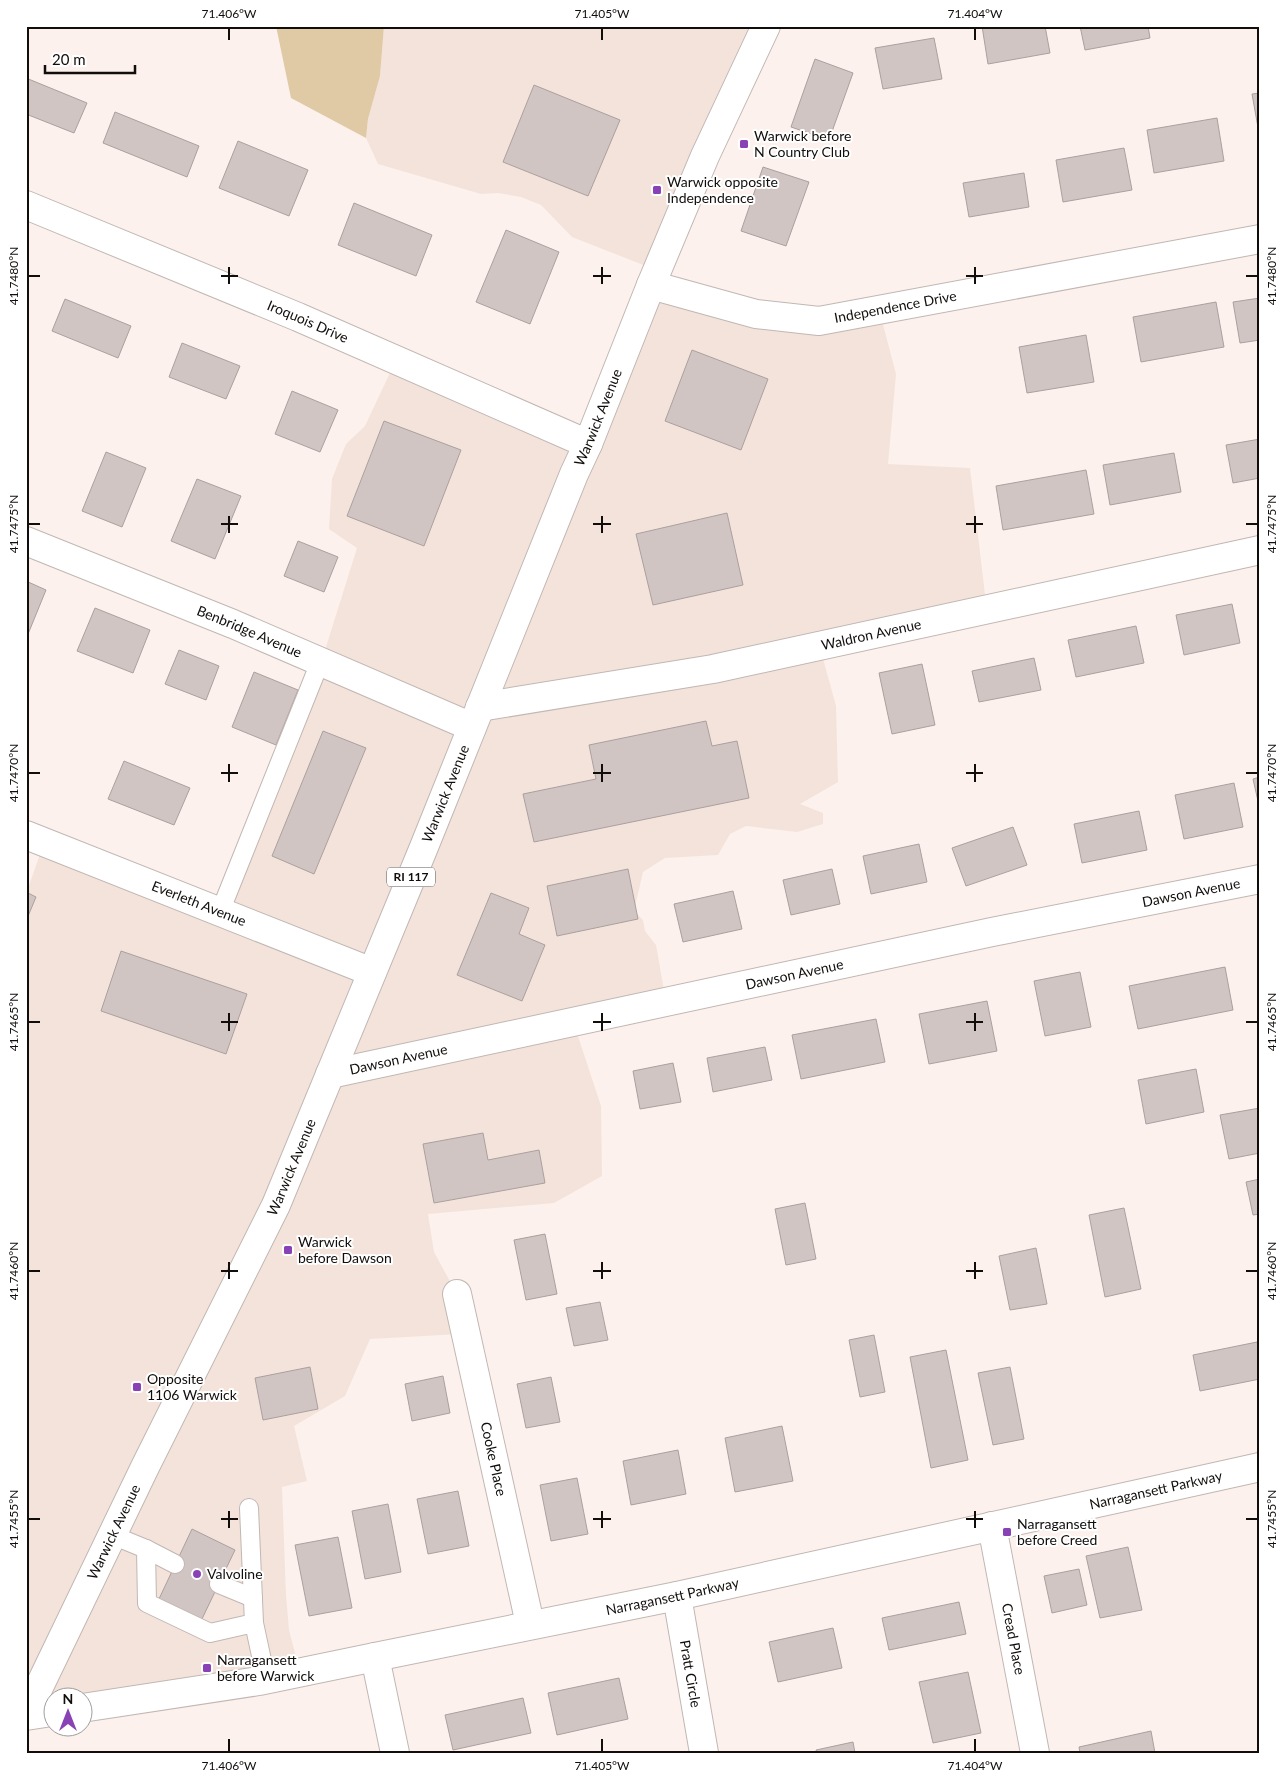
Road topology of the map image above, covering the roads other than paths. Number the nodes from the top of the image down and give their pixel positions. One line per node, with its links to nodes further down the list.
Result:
1 (766, 26): 4 (street, Warwick Avenue / RI 117)
2 (26, 204): 5 (street, Iroquois Drive)
3 (1260, 239): 4 (street, Independence Drive)
4 (651, 285): 5 (street, Warwick Avenue / RI 117)
5 (588, 444): 9 (street, Warwick Avenue / RI 117)
6 (26, 541): 8 (street, Benbridge Avenue)
7 (1260, 550): 9 (street, Waldron Avenue)
8 (320, 662): 9 (street, Benbridge Avenue); 12 (lane)
9 (476, 717): 13 (street, Warwick Avenue / RI 117)
10 (26, 835): 12 (street, Everleth Avenue)
11 (1260, 879): 14 (street, Dawson Avenue)
12 (220, 912): 13 (street, Everleth Avenue)
13 (372, 972): 14 (street, Warwick Avenue / RI 117)
14 (330, 1074): 19 (street, Warwick Avenue / RI 117)
15 (457, 1294): 26 (street, Cooke Place)
16 (1260, 1467): 18 (street, Narragansett Parkway)
17 (249, 1508): 24 (lane)
18 (992, 1526): 23 (street, Narragansett Parkway); 34 (street, Cread Place)
19 (112, 1535): 20 (lane); 31 (street, Warwick Avenue / RI 117)
20 (146, 1549): 21 (lane); 25 (lane)
21 (175, 1564)
22 (219, 1584): 24 (lane)
23 (677, 1596): 26 (street, Narragansett Parkway); 33 (street, Pratt Circle)
24 (252, 1598): 25 (lane)
25 (254, 1624): 28 (lane)
26 (530, 1624): 27 (street, Narragansett Parkway)
27 (375, 1657): 28 (street, Narragansett Parkway); 32 (street)
28 (266, 1679): 29 (street, Narragansett Parkway)
29 (92, 1706)
30 (42, 1713): 31 (street)
31 (26, 1715)
32 (395, 1753)
33 (704, 1753)
34 (1035, 1753)

